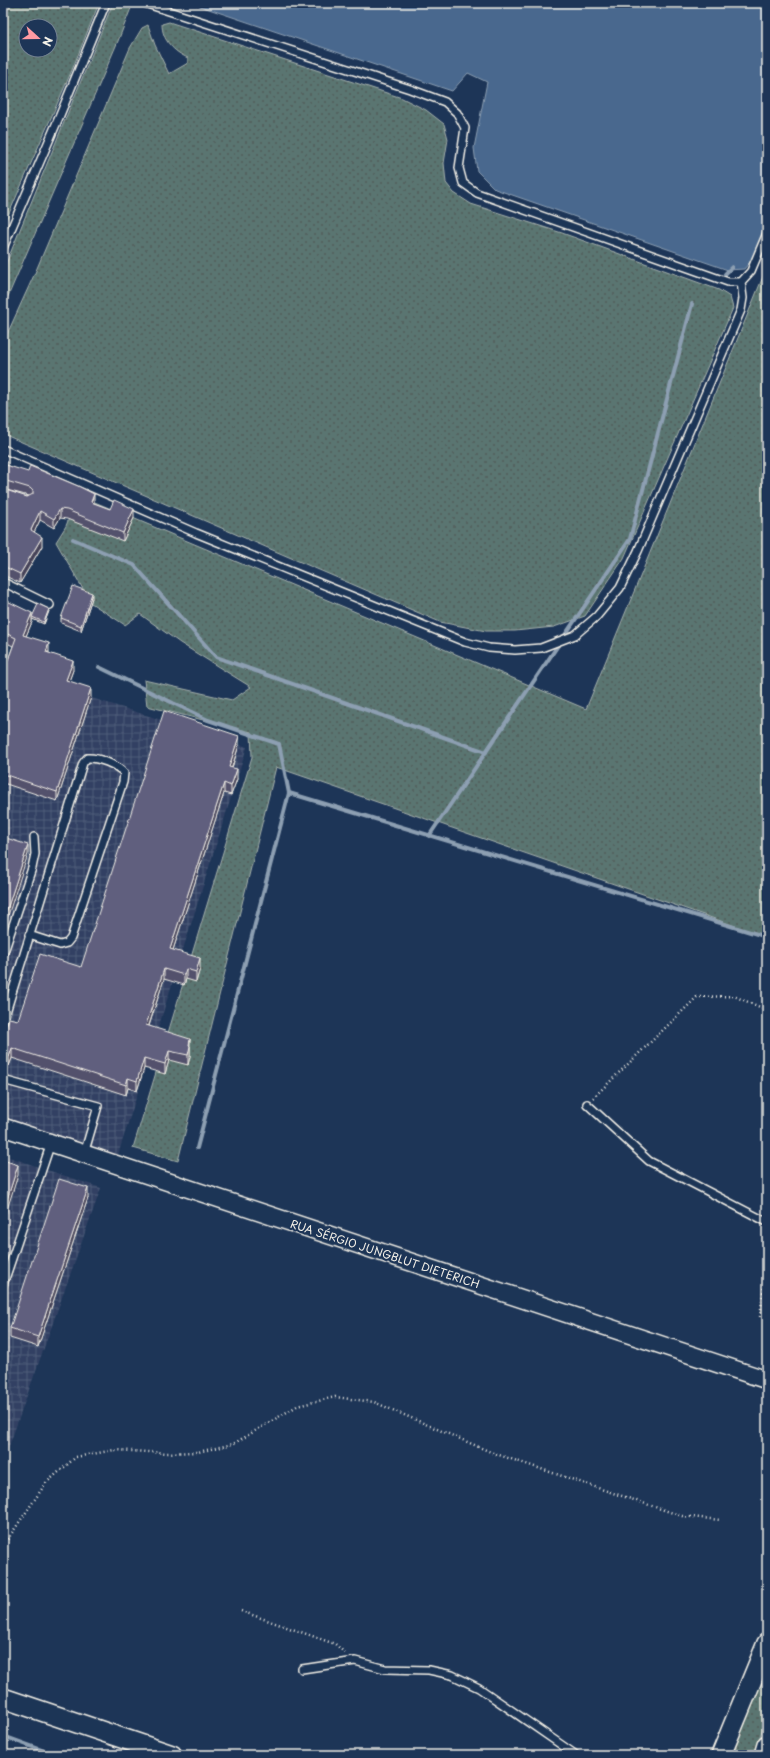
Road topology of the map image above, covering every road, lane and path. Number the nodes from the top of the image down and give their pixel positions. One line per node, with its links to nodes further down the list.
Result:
1 (106, 3): 4 (lane)
2 (144, 3): 5 (lane)
3 (767, 232): 5 (lane)
4 (3, 248)
5 (741, 282): 6 (lane)
6 (3, 449)
7 (3, 582): 8 (lane)
8 (50, 605)
9 (34, 837): 11 (lane)
10 (29, 935): 10 (lane); 13 (lane)
11 (3, 955)
12 (767, 1010): 15 (path)
13 (3, 1022)
14 (3, 1080): 18 (lane)
15 (587, 1104): 19 (lane)
16 (3, 1127): 17 (street, RUA SÉRGIO JUNGBLUT DIETERICH)
17 (51, 1143): 18 (street, RUA SÉRGIO JUNGBLUT DIETERICH); 21 (lane)
18 (84, 1154): 23 (street, RUA SÉRGIO JUNGBLUT DIETERICH)
19 (767, 1222)
20 (767, 1260): 22 (path)
21 (3, 1285)
22 (760, 1317)
23 (767, 1380)
24 (720, 1520): 25 (path)
25 (3, 1546)
26 (241, 1611): 28 (path)
27 (767, 1643): 34 (main road)
28 (355, 1661): 29 (lane); 33 (lane)
29 (302, 1669)
30 (3, 1698): 32 (main road)
31 (767, 1745): 35 (main road)
32 (172, 1755)
33 (576, 1755)
34 (721, 1755)
35 (764, 1755)

